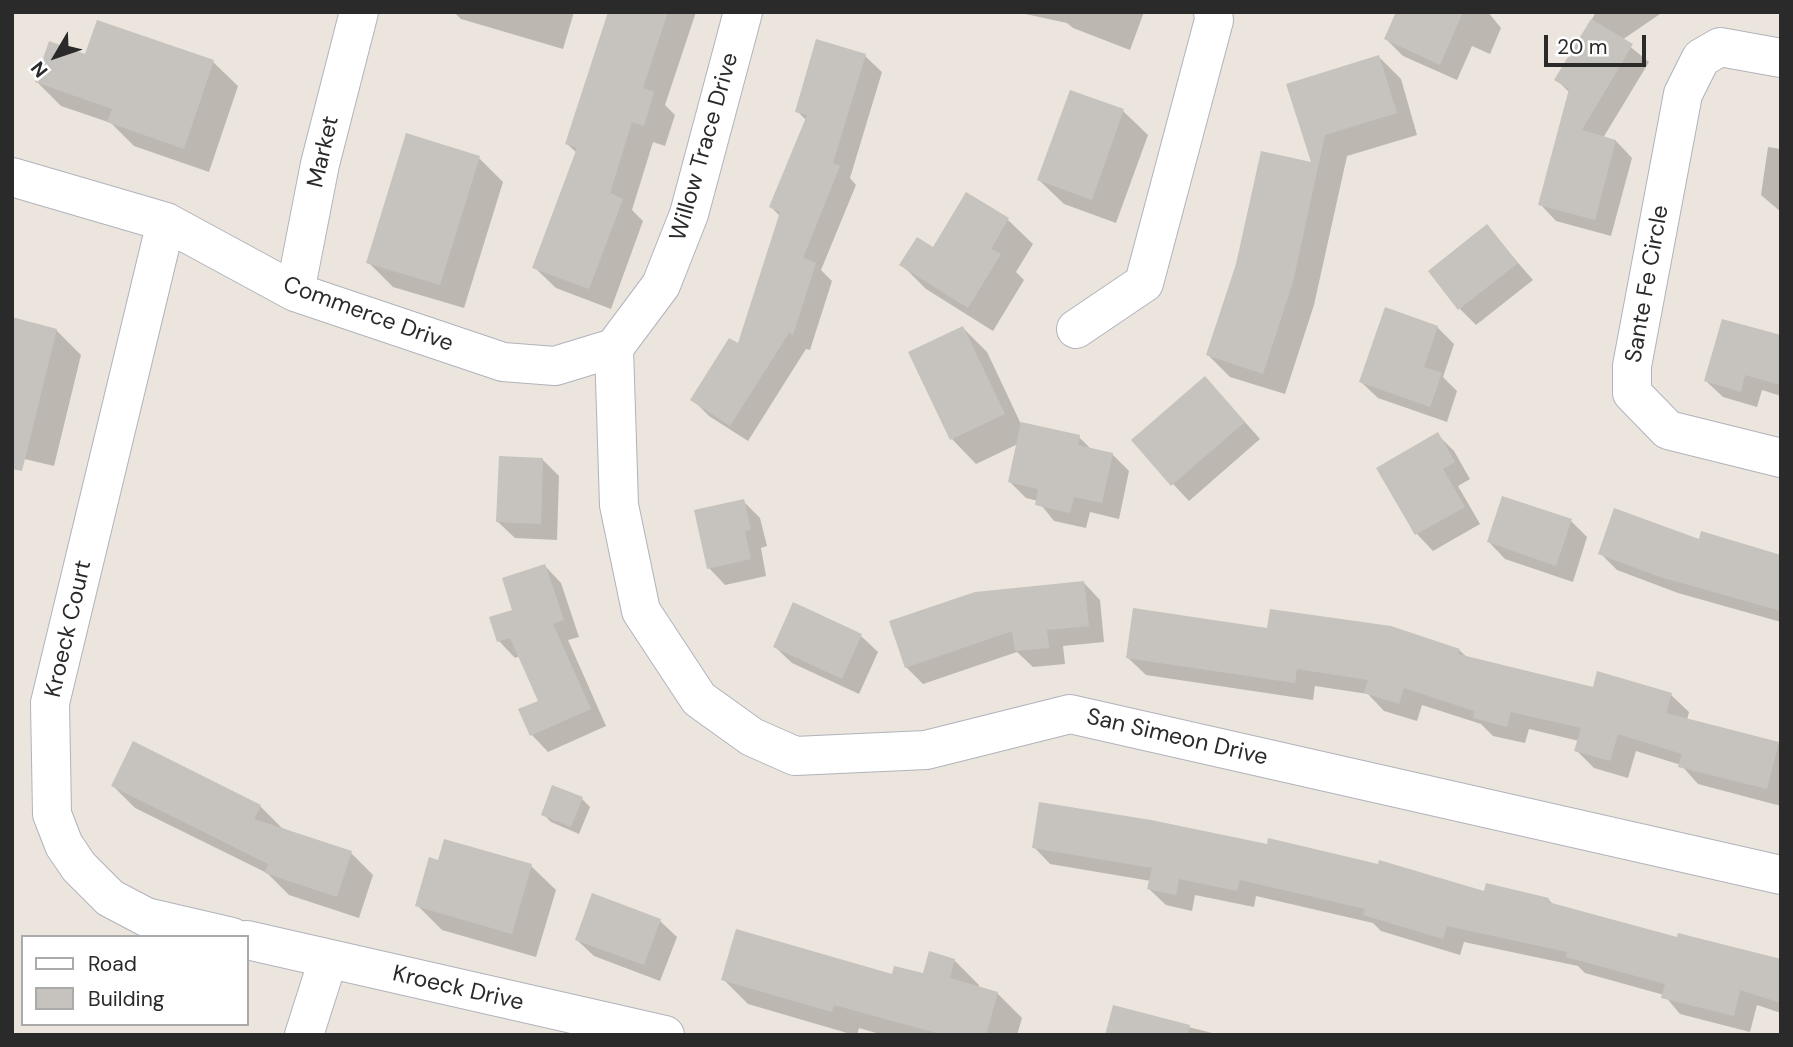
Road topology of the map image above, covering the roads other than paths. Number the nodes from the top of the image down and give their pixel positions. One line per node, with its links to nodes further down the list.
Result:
1 (359, 12): 7 (street, Market)
2 (743, 12): 9 (street, Willow Trace Drive)
3 (1213, 12): 8 (street)
4 (1781, 58): 10 (street, Sante Fe Circle)
5 (12, 177): 6 (street, Commerce Drive)
6 (166, 222): 7 (street, Commerce Drive); 12 (street, Kroeck Court)
7 (295, 292): 9 (street, Commerce Drive)
8 (1076, 329)
9 (614, 348): 11 (street, San Simeon Drive)
10 (1781, 458)
11 (1781, 875)
12 (224, 935)
13 (248, 940): 14 (street)
14 (328, 960): 15 (street); 16 (street, Kroeck Drive)
15 (304, 1035)
16 (665, 1035)

